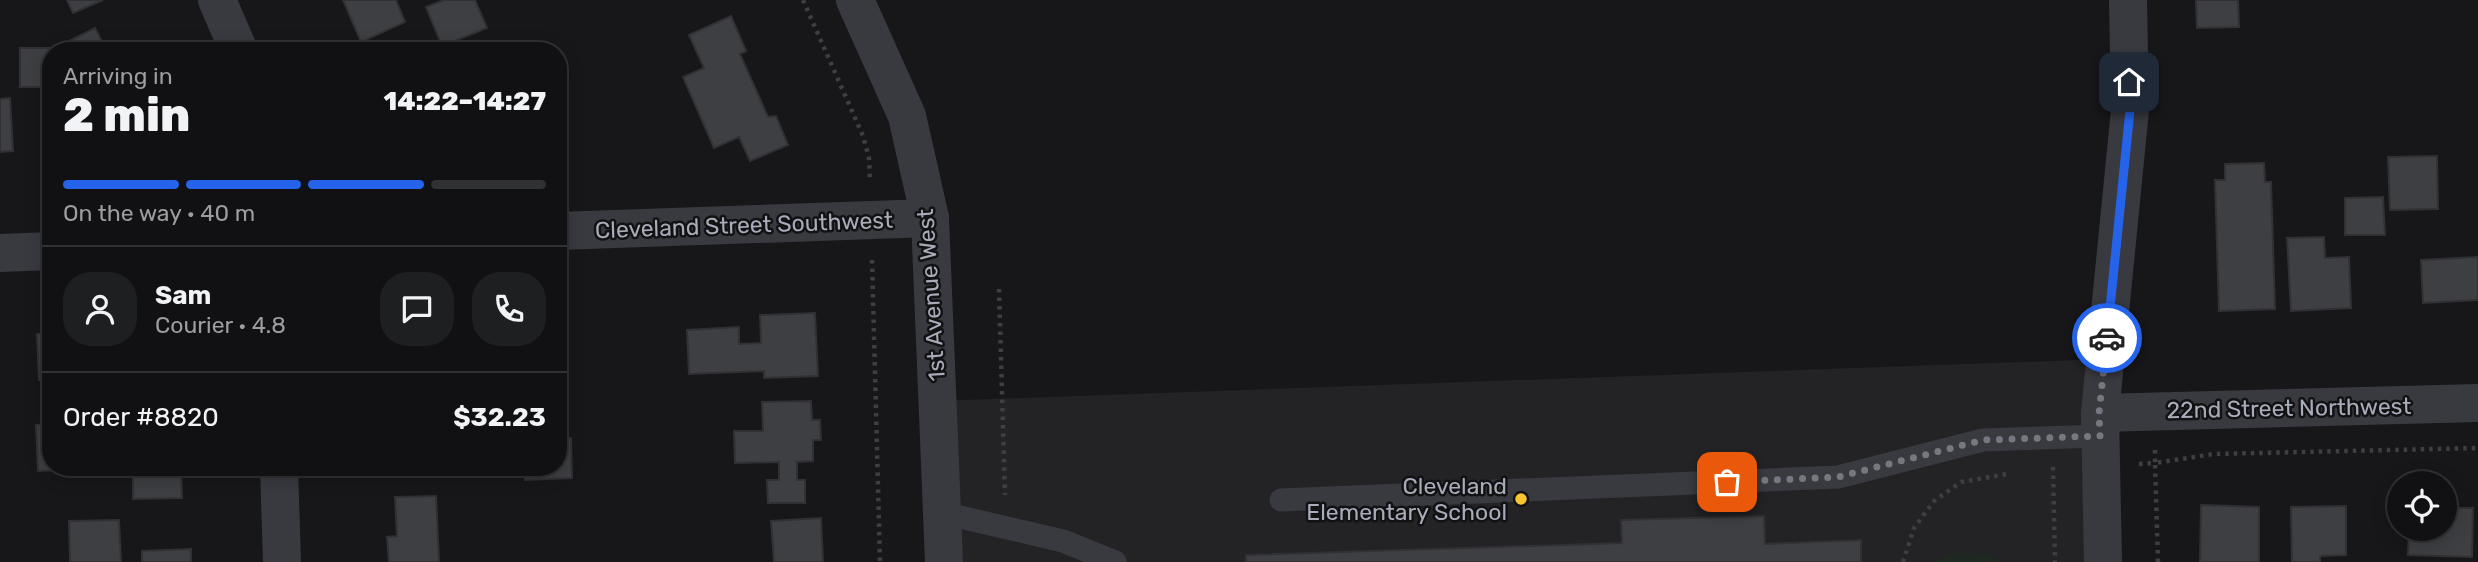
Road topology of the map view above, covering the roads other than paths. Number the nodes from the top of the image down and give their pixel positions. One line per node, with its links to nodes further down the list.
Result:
1 (217, 0): 4 (street)
2 (855, 0): 5 (street, 1st Avenue West)
3 (2128, 0): 10 (street)
4 (235, 42)
5 (930, 218): 6 (street, Cleveland Street Southwest); 13 (street, 1st Avenue West)
6 (567, 231)
7 (42, 251): 8 (street)
8 (0, 253)
9 (2478, 403): 10 (street, 22nd Street Northwest)
10 (2100, 425): 12 (lane); 17 (street)
11 (279, 476): 14 (street)
12 (1281, 500)
13 (943, 513): 15 (street, 1st Avenue West); 16 (lane)
14 (282, 562)
15 (944, 562)
16 (1115, 562)
17 (2103, 562)

